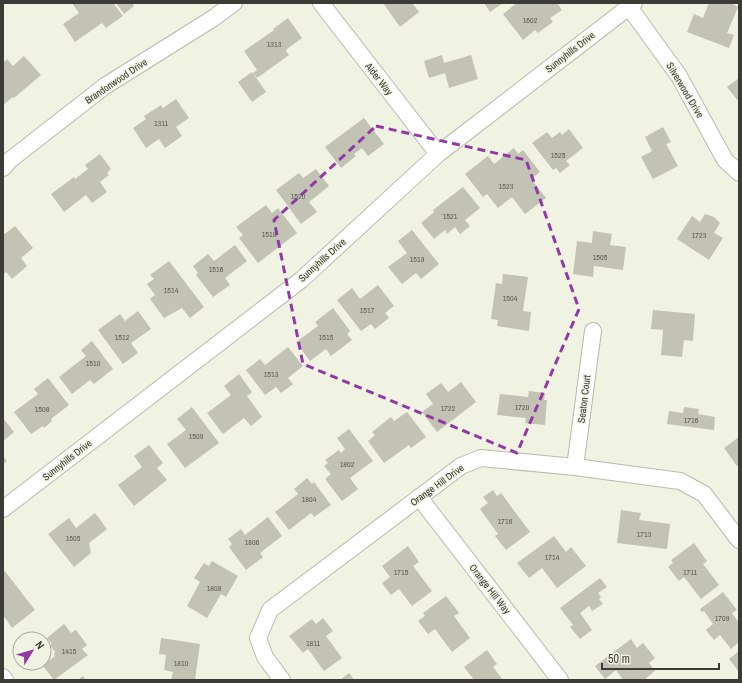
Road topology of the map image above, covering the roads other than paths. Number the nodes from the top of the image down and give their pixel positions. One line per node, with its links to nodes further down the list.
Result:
1 (234, 3): 5 (street, Brandonwood Drive)
2 (320, 3): 4 (street, Alder Way)
3 (631, 5): 4 (street, Sunnyhills Drive); 6 (street, Silverwood Drive)
4 (438, 154): 10 (street, Sunnyhills Drive)
5 (3, 168)
6 (739, 173)
7 (593, 331): 8 (street, Seaton Court)
8 (575, 467): 9 (street, Orange Hill Drive); 11 (street, Orange Hill Drive)
9 (419, 497): 14 (street, Orange Hill Drive); 15 (street, Orange Hill Way)
10 (3, 509)
11 (739, 540)
12 (3, 678): 13 (street)
13 (5, 680)
14 (282, 680)
15 (560, 680)

